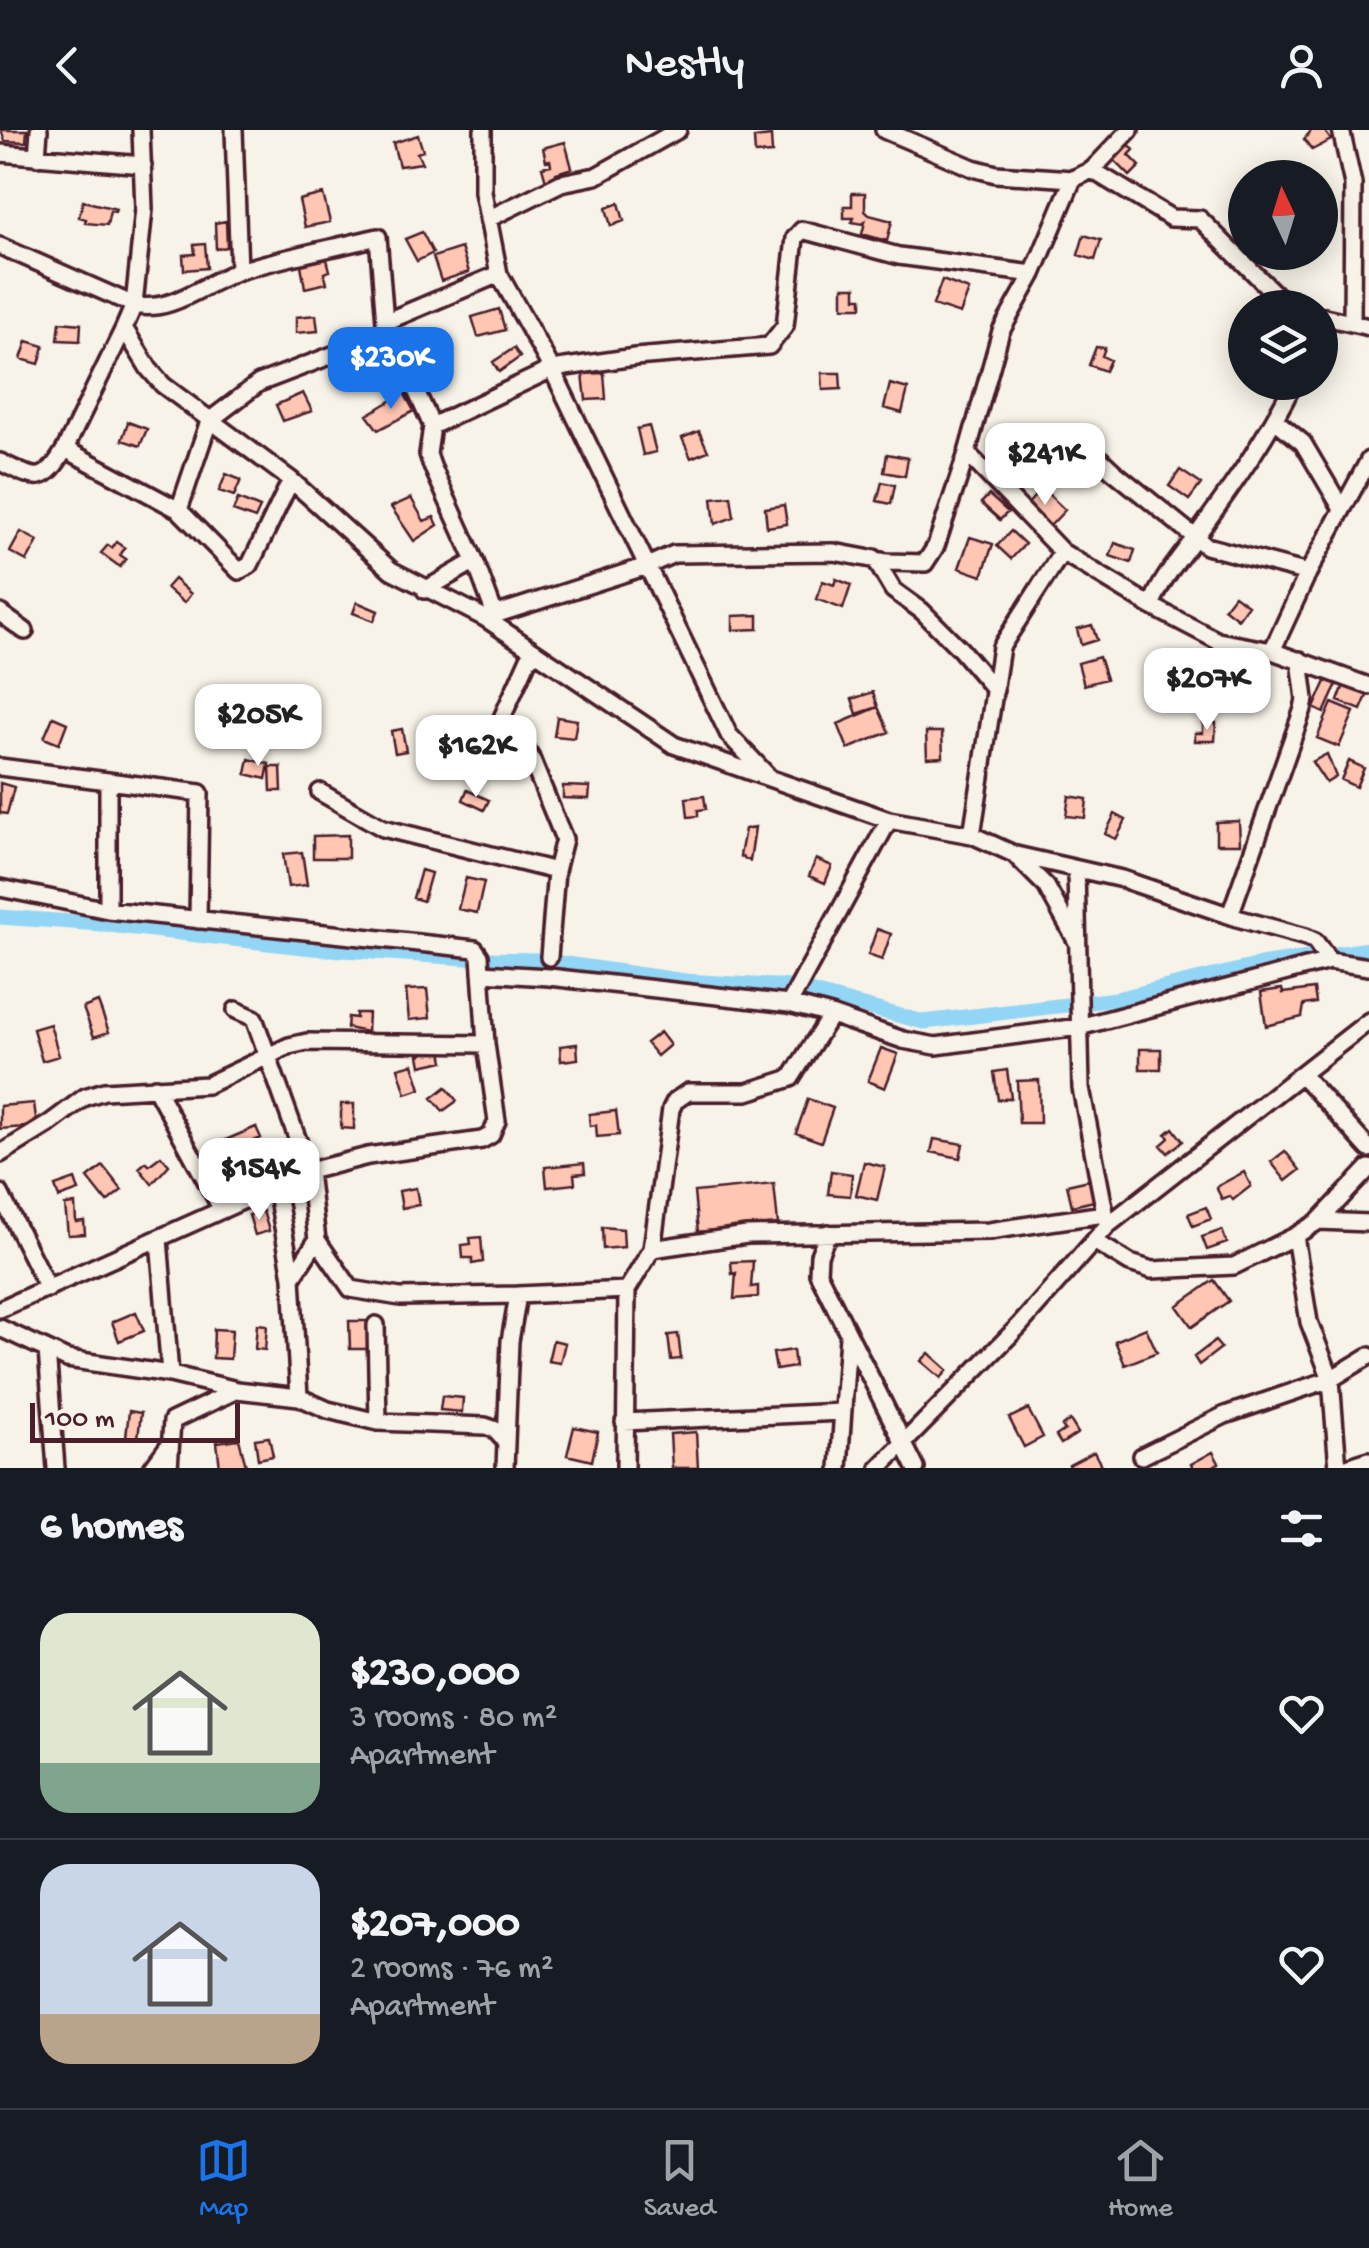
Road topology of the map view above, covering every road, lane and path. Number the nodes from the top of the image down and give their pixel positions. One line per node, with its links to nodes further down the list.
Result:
1 (38, 130): 10 (street)
2 (141, 130): 11 (street)
3 (234, 130): 16 (street)
4 (483, 130): 14 (street)
5 (678, 130): 14 (street)
6 (884, 130): 13 (street)
7 (1130, 130): 12 (street)
8 (1341, 130): 22 (street)
9 (0, 153): 10 (street)
10 (37, 156): 11 (street)
11 (143, 165): 20 (street)
12 (1092, 170): 13 (street); 19 (street)
13 (1073, 179): 18 (street)
14 (488, 219): 17 (street)
15 (0, 246): 20 (street)
16 (239, 271): 20 (street); 23 (street)
17 (499, 274): 23 (street); 26 (street)
18 (1032, 274): 26 (street); 33 (street)
19 (1271, 290)
20 (134, 305): 25 (street)
21 (1338, 319): 22 (street)
22 (1352, 322): 24 (street)
23 (387, 327): 29 (street); 30 (street)
24 (1369, 327)
25 (124, 328): 29 (street); 32 (street)
26 (552, 369): 30 (street); 43 (street)
27 (1285, 400): 28 (street)
28 (1274, 420): 37 (street); 39 (street)
29 (209, 421): 36 (street); 38 (street)
30 (432, 426): 42 (street)
31 (1080, 440): 39 (street)
32 (65, 449): 35 (street); 38 (street)
33 (966, 453): 40 (street); 41 (street)
34 (1369, 460): 37 (street)
35 (0, 462)
36 (292, 480): 38 (street); 45 (street)
37 (1342, 509): 44 (street)
38 (179, 510)
39 (1196, 537): 44 (street); 47 (street)
40 (1062, 552): 47 (street); 56 (street)
41 (874, 558): 43 (street); 56 (street)
42 (475, 561): 45 (street); 49 (street)
43 (647, 566): 46 (street); 58 (street)
44 (1308, 572): 53 (street)
45 (426, 590): 49 (street)
46 (524, 604): 49 (street); 51 (street)
47 (1150, 606): 53 (street)
48 (0, 613): 50 (street)
49 (490, 615): 51 (street)
50 (25, 631)
51 (516, 640): 52 (street)
52 (532, 651): 58 (street); 64 (street)
53 (1272, 651): 54 (street)
54 (1300, 660): 55 (street); 68 (street)
55 (1369, 686)
56 (995, 690): 62 (street)
57 (0, 767): 59 (street)
58 (770, 778): 61 (street)
59 (108, 781): 67 (street); 69 (street)
60 (320, 792): 64 (street)
61 (889, 820): 62 (street); 75 (street)
62 (972, 836): 63 (street)
63 (1016, 855): 65 (street); 70 (street)
64 (556, 870): 71 (street)
65 (1076, 870): 68 (street); 70 (street)
66 (0, 888): 67 (street)
67 (108, 910): 69 (street)
68 (1230, 915): 72 (street)
69 (198, 920): 74 (street)
70 (1079, 946): 79 (street)
71 (549, 958)
72 (1329, 961): 73 (street); 79 (street)
73 (1369, 967)
74 (481, 973): 75 (street); 80 (street)
75 (789, 1004): 77 (street)
76 (236, 1010): 81 (street)
77 (831, 1014): 79 (street); 99 (street)
78 (1369, 1021): 82 (street)
79 (1079, 1027): 91 (street)
80 (486, 1044): 81 (street); 87 (street)
81 (265, 1056): 83 (street); 87 (street)
82 (1302, 1076): 84 (street); 91 (street)
83 (155, 1087): 85 (street); 90 (street)
84 (1369, 1149)
85 (0, 1154)
86 (1369, 1168): 92 (street)
87 (309, 1171): 88 (street); 97 (street)
88 (276, 1188): 90 (street); 100 (street)
89 (0, 1193): 101 (street)
90 (222, 1210): 96 (street)
91 (1106, 1220): 94 (street); 98 (street)
92 (1319, 1220): 93 (street); 95 (street)
93 (1369, 1222)
94 (828, 1232): 99 (street); 107 (street)
95 (1295, 1236): 98 (street); 111 (street)
96 (159, 1239): 101 (street); 110 (street)
97 (317, 1240): 100 (street); 103 (street)
98 (1094, 1241): 118 (street)
99 (652, 1249): 102 (street)
100 (292, 1278): 113 (street)
101 (48, 1290): 104 (street)
102 (627, 1290): 103 (street); 116 (street)
103 (518, 1295): 117 (street)
104 (0, 1309)
105 (376, 1325): 115 (street)
106 (0, 1328): 108 (street)
107 (848, 1336): 114 (street); 118 (street)
108 (47, 1350): 110 (street); 122 (street)
109 (1369, 1356): 111 (street)
110 (170, 1374): 112 (street)
111 (1331, 1379): 120 (street); 130 (street)
112 (237, 1390): 113 (street); 119 (street)
113 (299, 1397): 115 (street)
114 (841, 1412): 116 (street); 127 (street)
115 (378, 1422): 117 (street)
116 (624, 1422): 126 (street)
117 (504, 1440): 125 (street)
118 (902, 1442): 128 (street); 129 (street)
119 (169, 1446): 123 (street); 124 (street)
120 (1142, 1456)
121 (1369, 1460): 130 (street)
122 (56, 1468)
123 (152, 1468)
124 (169, 1468)
125 (504, 1468)
126 (625, 1468)
127 (839, 1468)
128 (879, 1468)
129 (916, 1468)
130 (1341, 1468)

